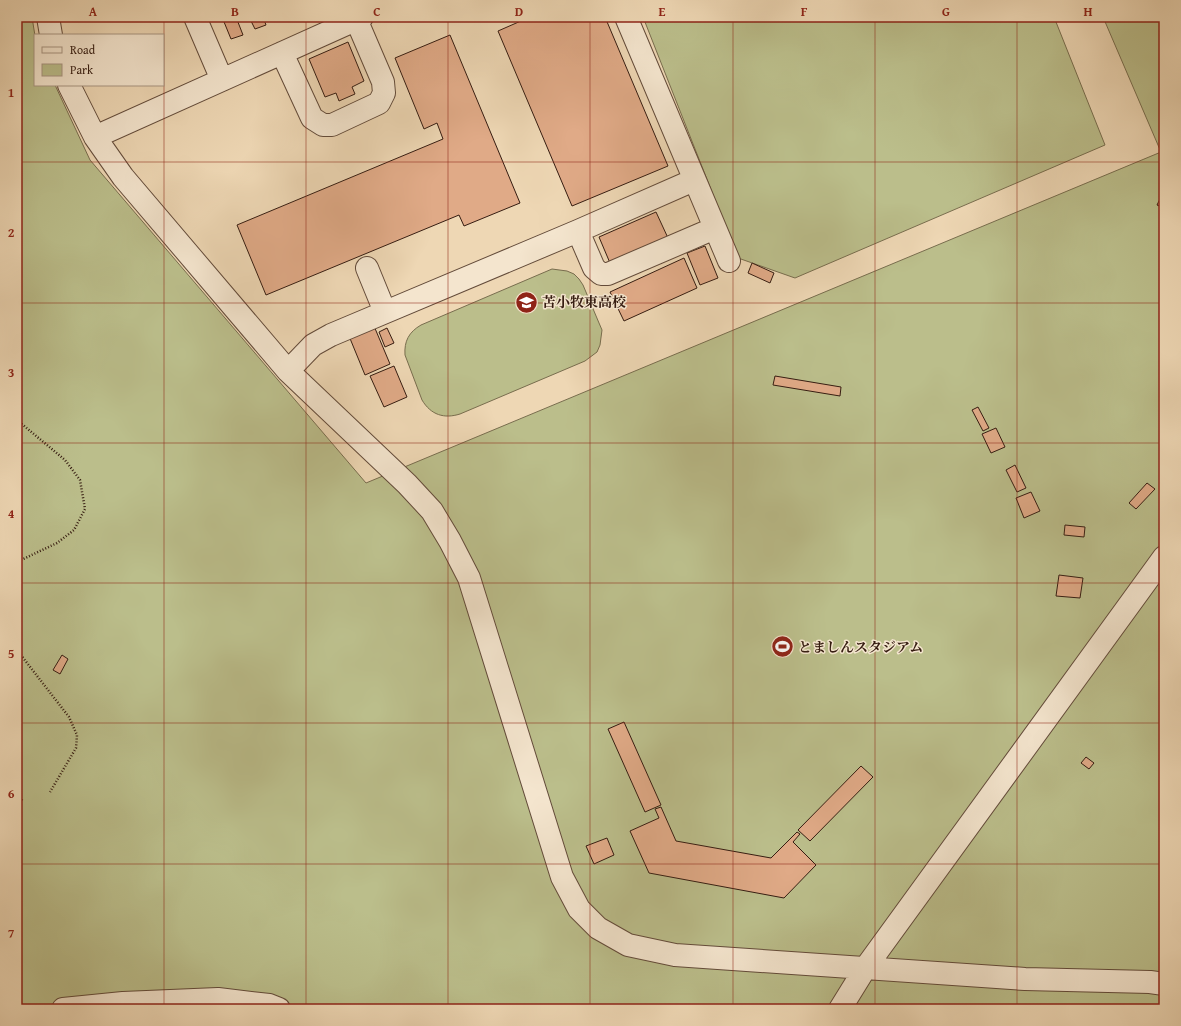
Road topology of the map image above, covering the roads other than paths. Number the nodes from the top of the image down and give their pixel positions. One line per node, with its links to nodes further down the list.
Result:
1 (48, 17): 5 (street)
2 (195, 17): 7 (street)
3 (626, 17): 10 (street)
4 (359, 18): 6 (street); 6 (street)
5 (51, 34)
6 (282, 53): 7 (street)
7 (222, 80): 9 (street)
8 (70, 86): 9 (street)
9 (95, 137): 16 (street)
10 (694, 180): 11 (street); 12 (street)
11 (715, 228): 12 (street); 13 (street)
12 (578, 231): 15 (street)
13 (729, 261)
14 (367, 268): 15 (street)
15 (385, 312): 16 (street)
16 (288, 371): 18 (street)
17 (1164, 557): 18 (street)
18 (866, 967): 19 (street); 22 (street)
19 (1164, 984)
20 (63, 1009): 21 (street)
21 (279, 1009)
22 (840, 1009)

